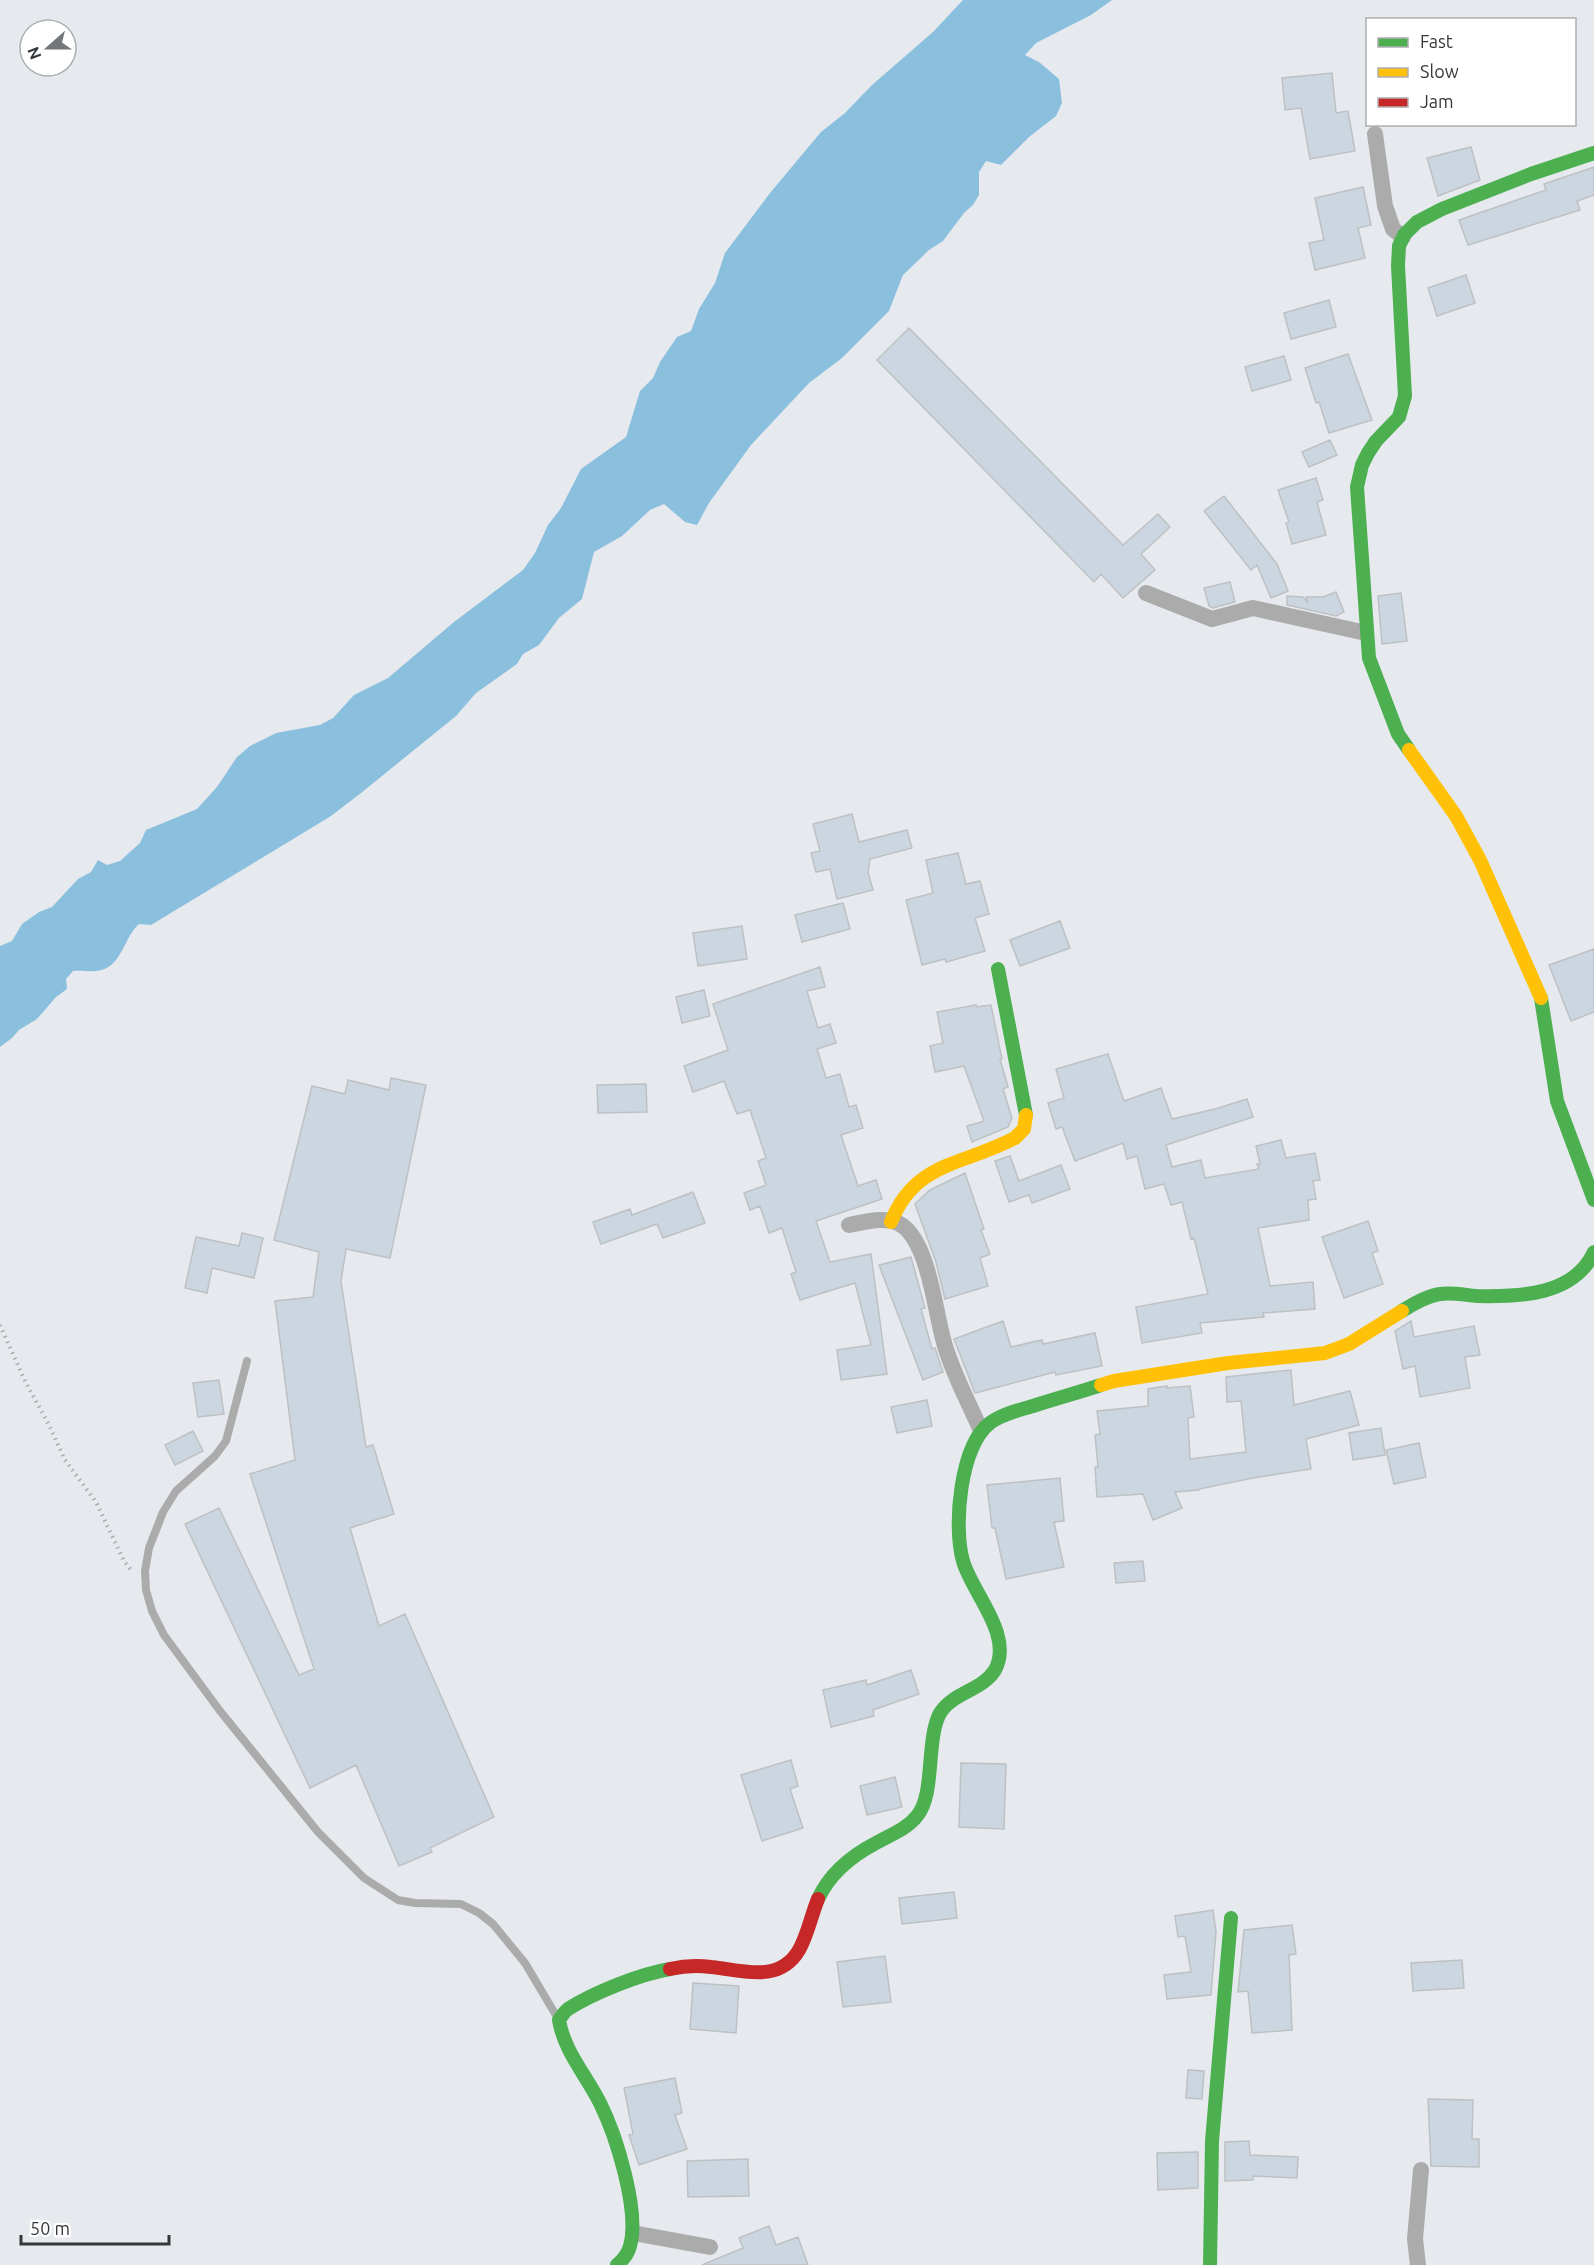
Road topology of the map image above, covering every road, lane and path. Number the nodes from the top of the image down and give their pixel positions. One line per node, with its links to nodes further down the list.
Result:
1 (1375, 134): 3 (street)
2 (1594, 153): 3 (street)
3 (1403, 237): 5 (street)
4 (1146, 593): 5 (street)
5 (1365, 633): 7 (street)
6 (998, 969): 8 (street)
7 (1594, 1200)
8 (891, 1222): 9 (street); 13 (street)
9 (849, 1226)
10 (1594, 1252): 13 (street)
11 (0, 1324): 14 (path)
12 (247, 1361): 14 (lane)
13 (981, 1431): 16 (street)
14 (146, 1590): 16 (lane)
15 (1231, 1918): 21 (street)
16 (559, 2020): 18 (street)
17 (1421, 2170): 22 (street)
18 (633, 2233): 19 (street); 20 (street)
19 (710, 2247)
20 (617, 2265)
21 (1210, 2265)
22 (1418, 2265)

